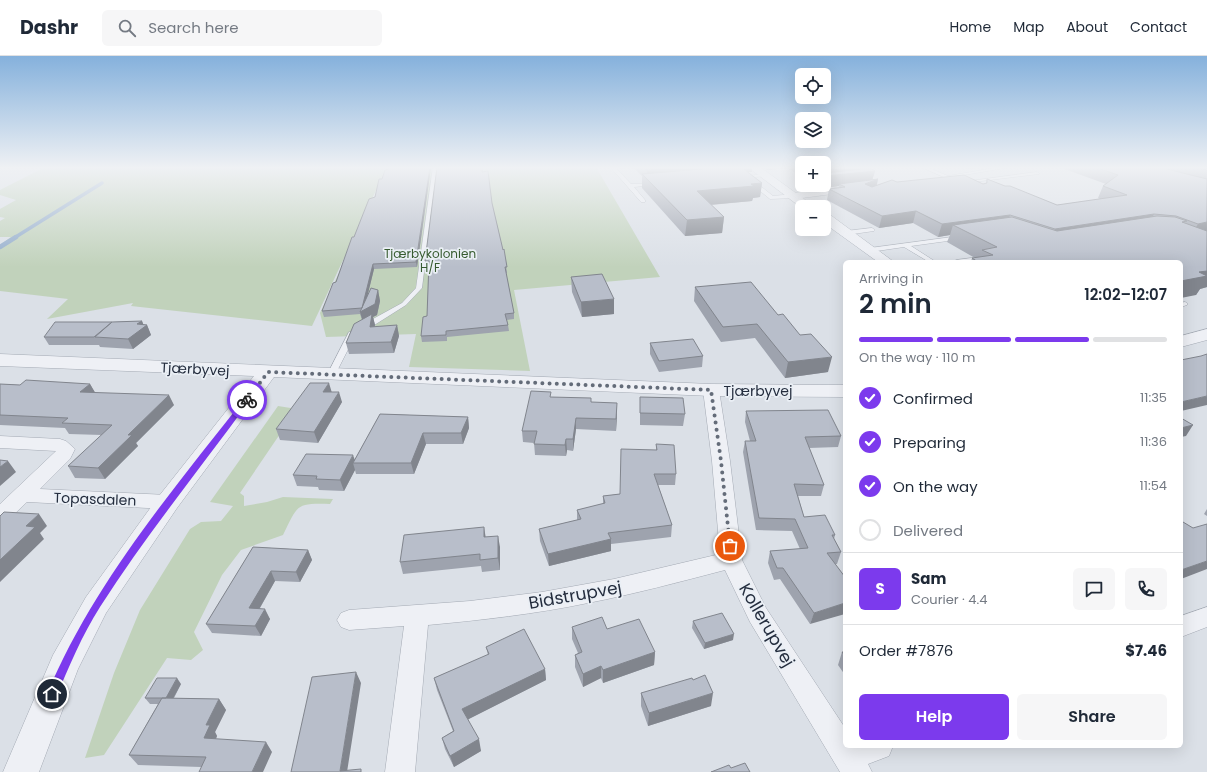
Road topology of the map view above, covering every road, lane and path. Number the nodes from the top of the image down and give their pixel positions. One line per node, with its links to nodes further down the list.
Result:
1 (431, 200): 14 (lane)
2 (831, 222): 4 (street)
3 (872, 230): 4 (lane)
4 (846, 233): 7 (street)
5 (967, 237): 6 (lane)
6 (904, 245): 7 (lane); 9 (lane)
7 (870, 250): 8 (street)
8 (883, 260)
9 (930, 260)
10 (1207, 334): 11 (street)
11 (1183, 341)
12 (0, 360): 13 (street, Tjærbyvej)
13 (268, 372): 14 (street, Tjærbyvej); 19 (street)
14 (331, 375): 15 (street, Tjærbyvej)
15 (711, 390): 16 (street, Tjærbyvej); 21 (street, Kollerupvej)
16 (843, 391)
17 (0, 442): 18 (street, Topasdalen)
18 (22, 495): 19 (street, Topasdalen); 20 (street, Topasdalen)
19 (168, 502): 28 (street)
20 (0, 516)
21 (731, 560): 22 (street, Bidstrupvej); 27 (street, Kollerupvej)
22 (417, 616): 24 (street, Bidstrupvej); 29 (street)
23 (1207, 617): 25 (street)
24 (349, 620)
25 (1183, 626)
26 (876, 748): 27 (street)
27 (852, 765)
28 (15, 770)
29 (400, 772)

